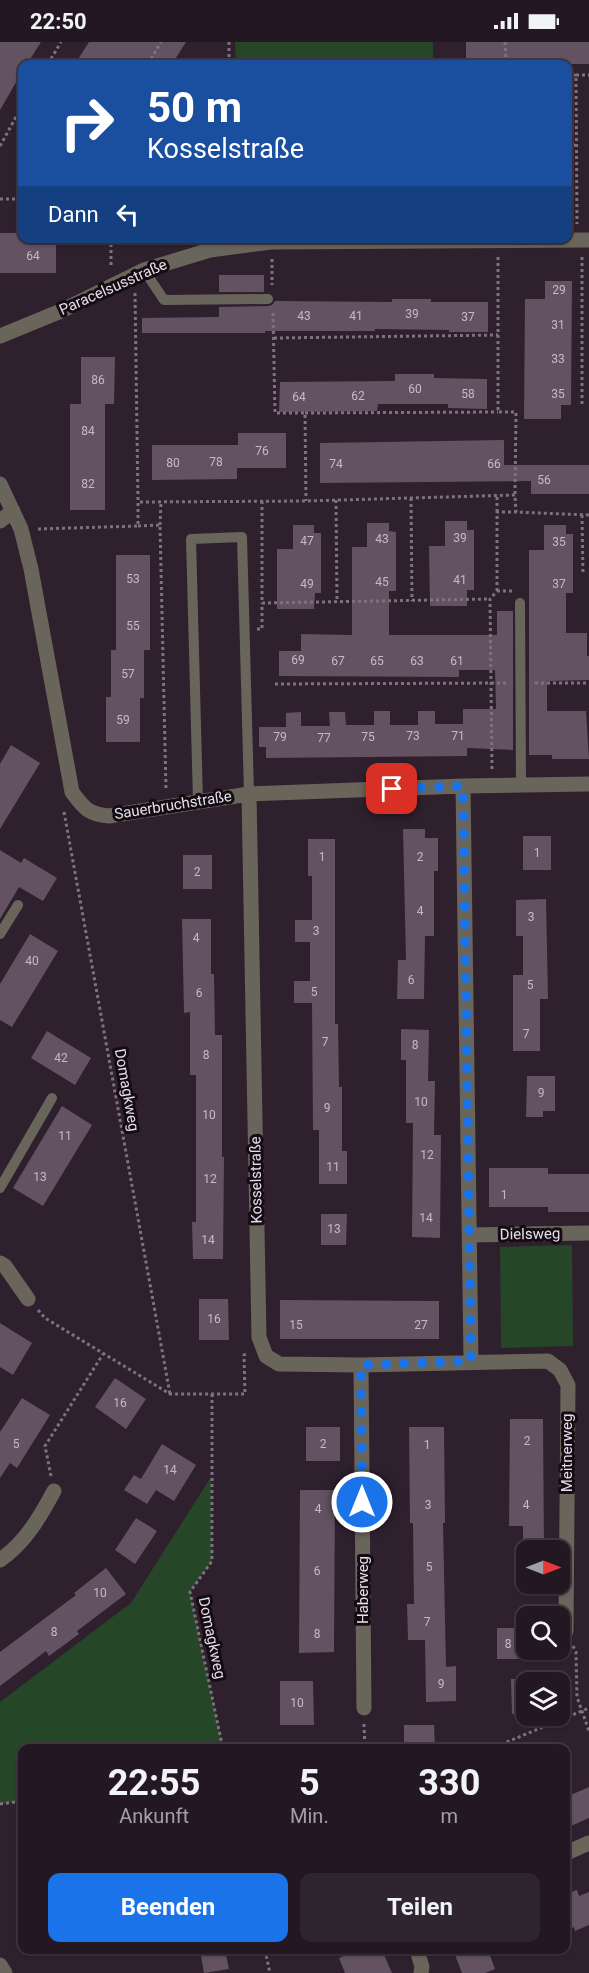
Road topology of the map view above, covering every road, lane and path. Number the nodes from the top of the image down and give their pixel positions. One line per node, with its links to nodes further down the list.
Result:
1 (61, 42): 5 (path)
2 (161, 42): 6 (path)
3 (229, 42): 7 (path)
4 (505, 42): 8 (path)
5 (50, 60)
6 (150, 60)
7 (229, 60)
8 (506, 60)
9 (572, 75): 10 (path)
10 (576, 75): 11 (path); 13 (path)
11 (589, 75)
12 (18, 115): 14 (path)
13 (575, 145): 17 (path)
14 (0, 146)
15 (0, 199): 16 (path)
16 (18, 199)
17 (583, 240): 28 (path)
18 (111, 243): 23 (path)
19 (263, 243): 22 (street, Paracelsusstraße)
20 (271, 243): 24 (path)
21 (498, 243): 25 (path)
22 (139, 272): 23 (street, Paracelsusstraße); 24 (lane); 38 (path)
23 (111, 286): 26 (street, Paracelsusstraße)
24 (271, 297): 27 (path)
25 (498, 335): 27 (path); 29 (path)
26 (0, 336)
27 (274, 338): 30 (path)
28 (582, 404)
29 (498, 412): 30 (path); 32 (path)
30 (305, 413): 37 (path)
31 (0, 484): 40 (street)
32 (515, 495): 33 (path); 42 (path)
33 (497, 496): 34 (path); 41 (path)
34 (411, 498): 35 (path); 51 (path)
35 (336, 500): 37 (path); 52 (path)
36 (262, 501): 37 (path); 39 (path); 52 (path)
37 (306, 501)
38 (138, 502): 39 (path); 47 (path)
39 (161, 502): 46 (path)
40 (13, 511): 45 (street); 48 (street)
41 (497, 512): 42 (path); 50 (path)
42 (516, 513): 43 (path)
43 (582, 515): 44 (path); 49 (path)
44 (589, 515)
45 (0, 521)
46 (160, 525): 47 (path); 65 (path)
47 (138, 526): 48 (path)
48 (21, 530): 62 (street)
49 (583, 574)
50 (490, 599): 51 (path); 55 (path)
51 (412, 601): 52 (path)
52 (337, 602)
53 (520, 603): 56 (lane)
54 (589, 682): 56 (path)
55 (491, 683): 56 (path); 57 (path); 61 (path)
56 (520, 683): 59 (lane)
57 (275, 684)
58 (589, 784): 59 (street, Sauerbruchstraße)
59 (521, 785): 61 (street, Sauerbruchstraße)
60 (463, 786): 61 (street, Sauerbruchstraße); 63 (street, Sauerbruchstraße); 71 (street)
61 (492, 786)
62 (72, 792): 65 (street, Sauerbruchstraße); 78 (path, Domagkweg)
63 (249, 794): 64 (street, Sauerbruchstraße); 64 (lane); 74 (street, Kosselstraße)
64 (198, 801): 65 (street, Sauerbruchstraße)
65 (166, 806)
66 (18, 905): 67 (lane)
67 (0, 934)
68 (52, 1098): 69 (lane)
69 (0, 1188)
70 (589, 1233): 71 (street, Dielsweg)
71 (471, 1235): 76 (street)
72 (0, 1263): 73 (street)
73 (28, 1299): 75 (path)
74 (261, 1347): 77 (street); 79 (path)
75 (103, 1354): 78 (path); 80 (path)
76 (471, 1361): 77 (street); 82 (street, Meitnerweg)
77 (361, 1365): 84 (street, Haberweg)
78 (170, 1394): 79 (path)
79 (212, 1394): 88 (path, Domagkweg)
80 (54, 1491): 81 (street)
81 (0, 1560)
82 (566, 1606)
83 (570, 1639): 86 (path)
84 (364, 1708): 89 (path)
85 (589, 1708): 86 (path)
86 (581, 1712): 87 (path); 90 (path)
87 (589, 1731)
88 (222, 1744)
89 (365, 1744)
90 (502, 1744)
91 (18, 1802): 92 (path)
92 (0, 1804)
93 (589, 1843): 94 (street)
94 (570, 1851)
95 (266, 1954): 99 (path)
96 (418, 1954): 100 (street)
97 (0, 1965): 98 (street)
98 (5, 1973)
99 (270, 1973)
100 (421, 1973)

